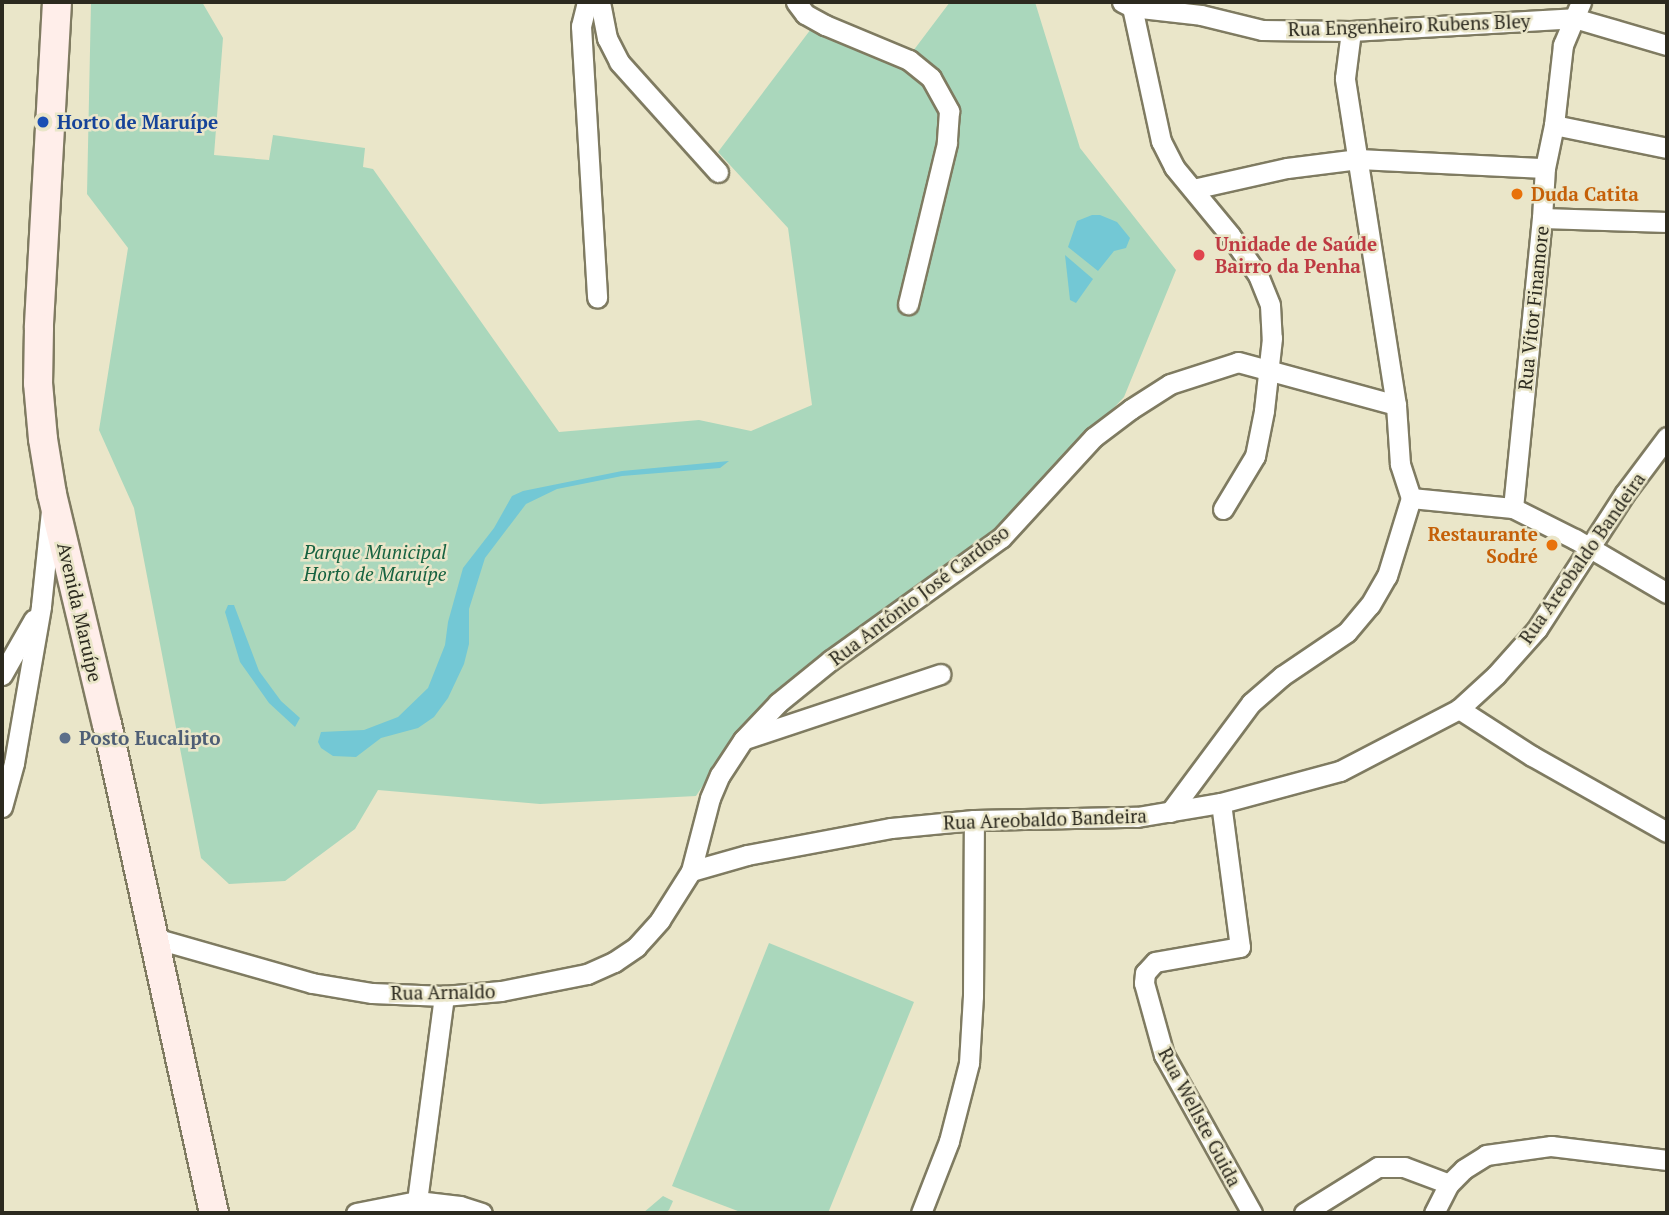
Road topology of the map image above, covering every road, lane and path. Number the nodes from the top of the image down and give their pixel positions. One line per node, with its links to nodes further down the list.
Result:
1 (57, 2): 23 (main road, Avenida Maruípe)
2 (591, 2): 18 (street)
3 (600, 2): 14 (street)
4 (796, 2): 19 (street)
5 (1127, 4): 6 (street, Rua Engenheiro Rubens Bley); 15 (street)
6 (1202, 8): 8 (street, Rua Engenheiro Rubens Bley)
7 (1577, 10): 8 (street, Rua Engenheiro Rubens Bley); 9 (street, Rua Engenheiro Rubens Bley); 10 (street, Rua Vitor Finamore)
8 (1350, 31): 12 (street)
9 (1667, 45)
10 (1554, 125): 11 (street); 13 (street, Rua Vitor Finamore)
11 (1667, 148)
12 (1358, 159): 13 (street); 15 (street); 21 (street)
13 (1545, 168): 16 (street, Rua Vitor Finamore)
14 (718, 172)
15 (1193, 189): 20 (street)
16 (1542, 218): 17 (street); 25 (street, Rua Vitor Finamore)
17 (1667, 222)
18 (597, 298)
19 (908, 304)
20 (1268, 370): 21 (street, Rua Antônio José Cardoso); 26 (street); 33 (street, Rua Antônio José Cardoso)
21 (1396, 405): 24 (street)
22 (1667, 437): 27 (street, Rua Areobaldo Bandeira)
23 (52, 494): 29 (street); 40 (main road, Avenida Maruípe)
24 (1411, 498): 25 (street); 36 (street)
25 (1513, 501): 27 (street)
26 (1223, 509)
27 (1591, 548): 28 (street); 32 (street, Rua Areobaldo Bandeira)
28 (1667, 593)
29 (41, 606): 31 (street); 35 (street)
30 (940, 674): 33 (street)
31 (2, 675)
32 (1459, 709): 34 (street, Rua Areobaldo Bandeira); 38 (street)
33 (743, 740): 39 (street, Rua Antônio José Cardoso)
34 (1221, 803): 36 (street, Rua Areobaldo Bandeira); 49 (street, Rua Wellste Guida)
35 (2, 807)
36 (1170, 812): 37 (street, Rua Areobaldo Bandeira)
37 (974, 820): 39 (street, Rua Areobaldo Bandeira); 48 (street)
38 (1667, 831)
39 (691, 871): 41 (street, Rua Arnaldo)
40 (154, 938): 41 (street, Rua Arnaldo); 45 (main road, Avenida Maruípe)
41 (444, 996): 44 (street)
42 (1667, 1160): 43 (street)
43 (1449, 1184): 50 (street); 51 (street)
44 (417, 1201): 46 (street); 47 (street)
45 (214, 1213)
46 (356, 1213)
47 (482, 1213)
48 (921, 1213)
49 (1252, 1213)
50 (1304, 1213)
51 (1434, 1213)

